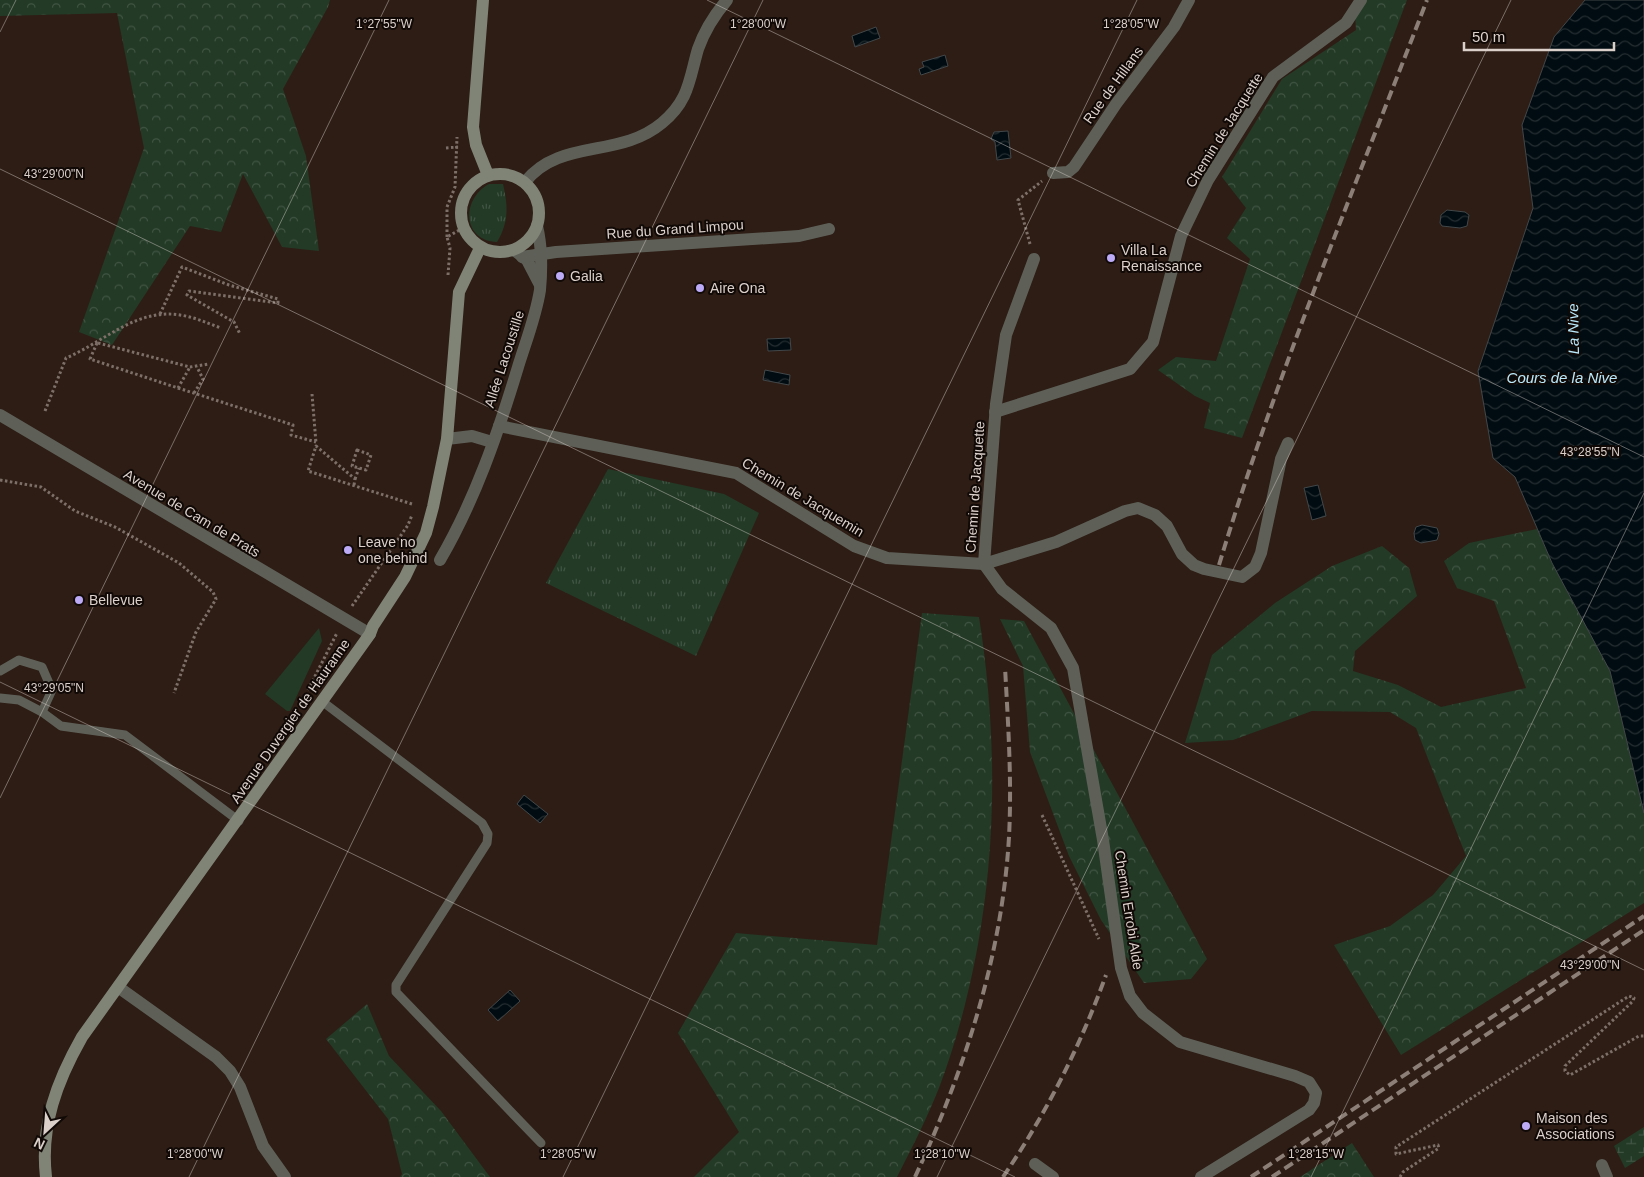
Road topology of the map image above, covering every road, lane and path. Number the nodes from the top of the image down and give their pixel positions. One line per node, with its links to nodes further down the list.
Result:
1 (483, 0): 6 (main road)
2 (727, 0): 7 (street)
3 (1189, 0): 5 (street, Rue de Hillans)
4 (1361, 0): 28 (street, Chemin de Jacquette)
5 (1053, 173): 14 (path)
6 (488, 175): 7 (main road); 9 (main road)
7 (525, 182): 8 (main road)
8 (537, 226): 12 (main road); 13 (street, Allée Lacoustille)
9 (463, 228): 11 (main road); 15 (path)
10 (829, 228): 13 (street, Rue du Grand Limpou)
11 (480, 248): 12 (main road); 31 (main road, Avenue Duvergier de Hauranne)
12 (518, 253): 13 (street, Rue du Grand Limpou); 16 (street)
13 (541, 254): 16 (street, Allée Lacoustille)
14 (1034, 259): 28 (street, Chemin de Jacquette)
15 (447, 282)
16 (540, 285): 30 (street, Allée Lacoustille)
17 (160, 314): 18 (path); 19 (path); 20 (path)
18 (221, 328)
19 (240, 334)
20 (98, 342): 22 (path); 24 (path); 27 (path)
21 (209, 364): 23 (path)
22 (190, 367): 23 (path); 24 (path)
23 (197, 367): 25 (path)
24 (178, 388): 25 (path)
25 (194, 393): 34 (path)
26 (312, 394): 34 (path)
27 (45, 411)
28 (995, 412): 40 (street, Chemin de Jacquette)
29 (0, 415): 41 (street, Avenue de Cam de Prats)
30 (499, 426): 32 (street, Allée Lacoustille); 40 (street, Chemin de Jacquemin)
31 (447, 439): 32 (street); 42 (main road, Avenue Duvergier de Hauranne)
32 (492, 442): 39 (street, Allée Lacoustille)
33 (1288, 443): 40 (street, Chemin de Jacquemin)
34 (316, 444): 36 (path); 38 (path)
35 (359, 468): 35 (path); 36 (path)
36 (355, 479): 38 (path)
37 (0, 480): 44 (path)
38 (354, 485): 41 (path)
39 (440, 560)
40 (984, 564): 60 (street, Chemin Errobi Alde)
41 (343, 619): 42 (street, Avenue de Cam de Prats); 46 (path)
42 (370, 634): 47 (main road, Avenue Duvergier de Hauranne)
43 (0, 671): 48 (lane)
44 (174, 693)
45 (0, 698): 48 (lane)
46 (304, 699)
47 (323, 702): 50 (main road, Avenue Duvergier de Hauranne); 54 (lane)
48 (42, 712): 50 (lane)
49 (1042, 815): 51 (path)
50 (239, 821): 52 (main road, Avenue Duvergier de Hauranne)
51 (1101, 943)
52 (118, 987): 57 (main road, Avenue Duvergier de Hauranne); 58 (street)
53 (1644, 1036): 61 (path)
54 (541, 1143)
55 (1035, 1164): 59 (street)
56 (1602, 1165): 62 (street)
57 (46, 1177)
58 (285, 1177)
59 (1053, 1177)
60 (1201, 1177)
61 (1400, 1177)
62 (1607, 1177)

